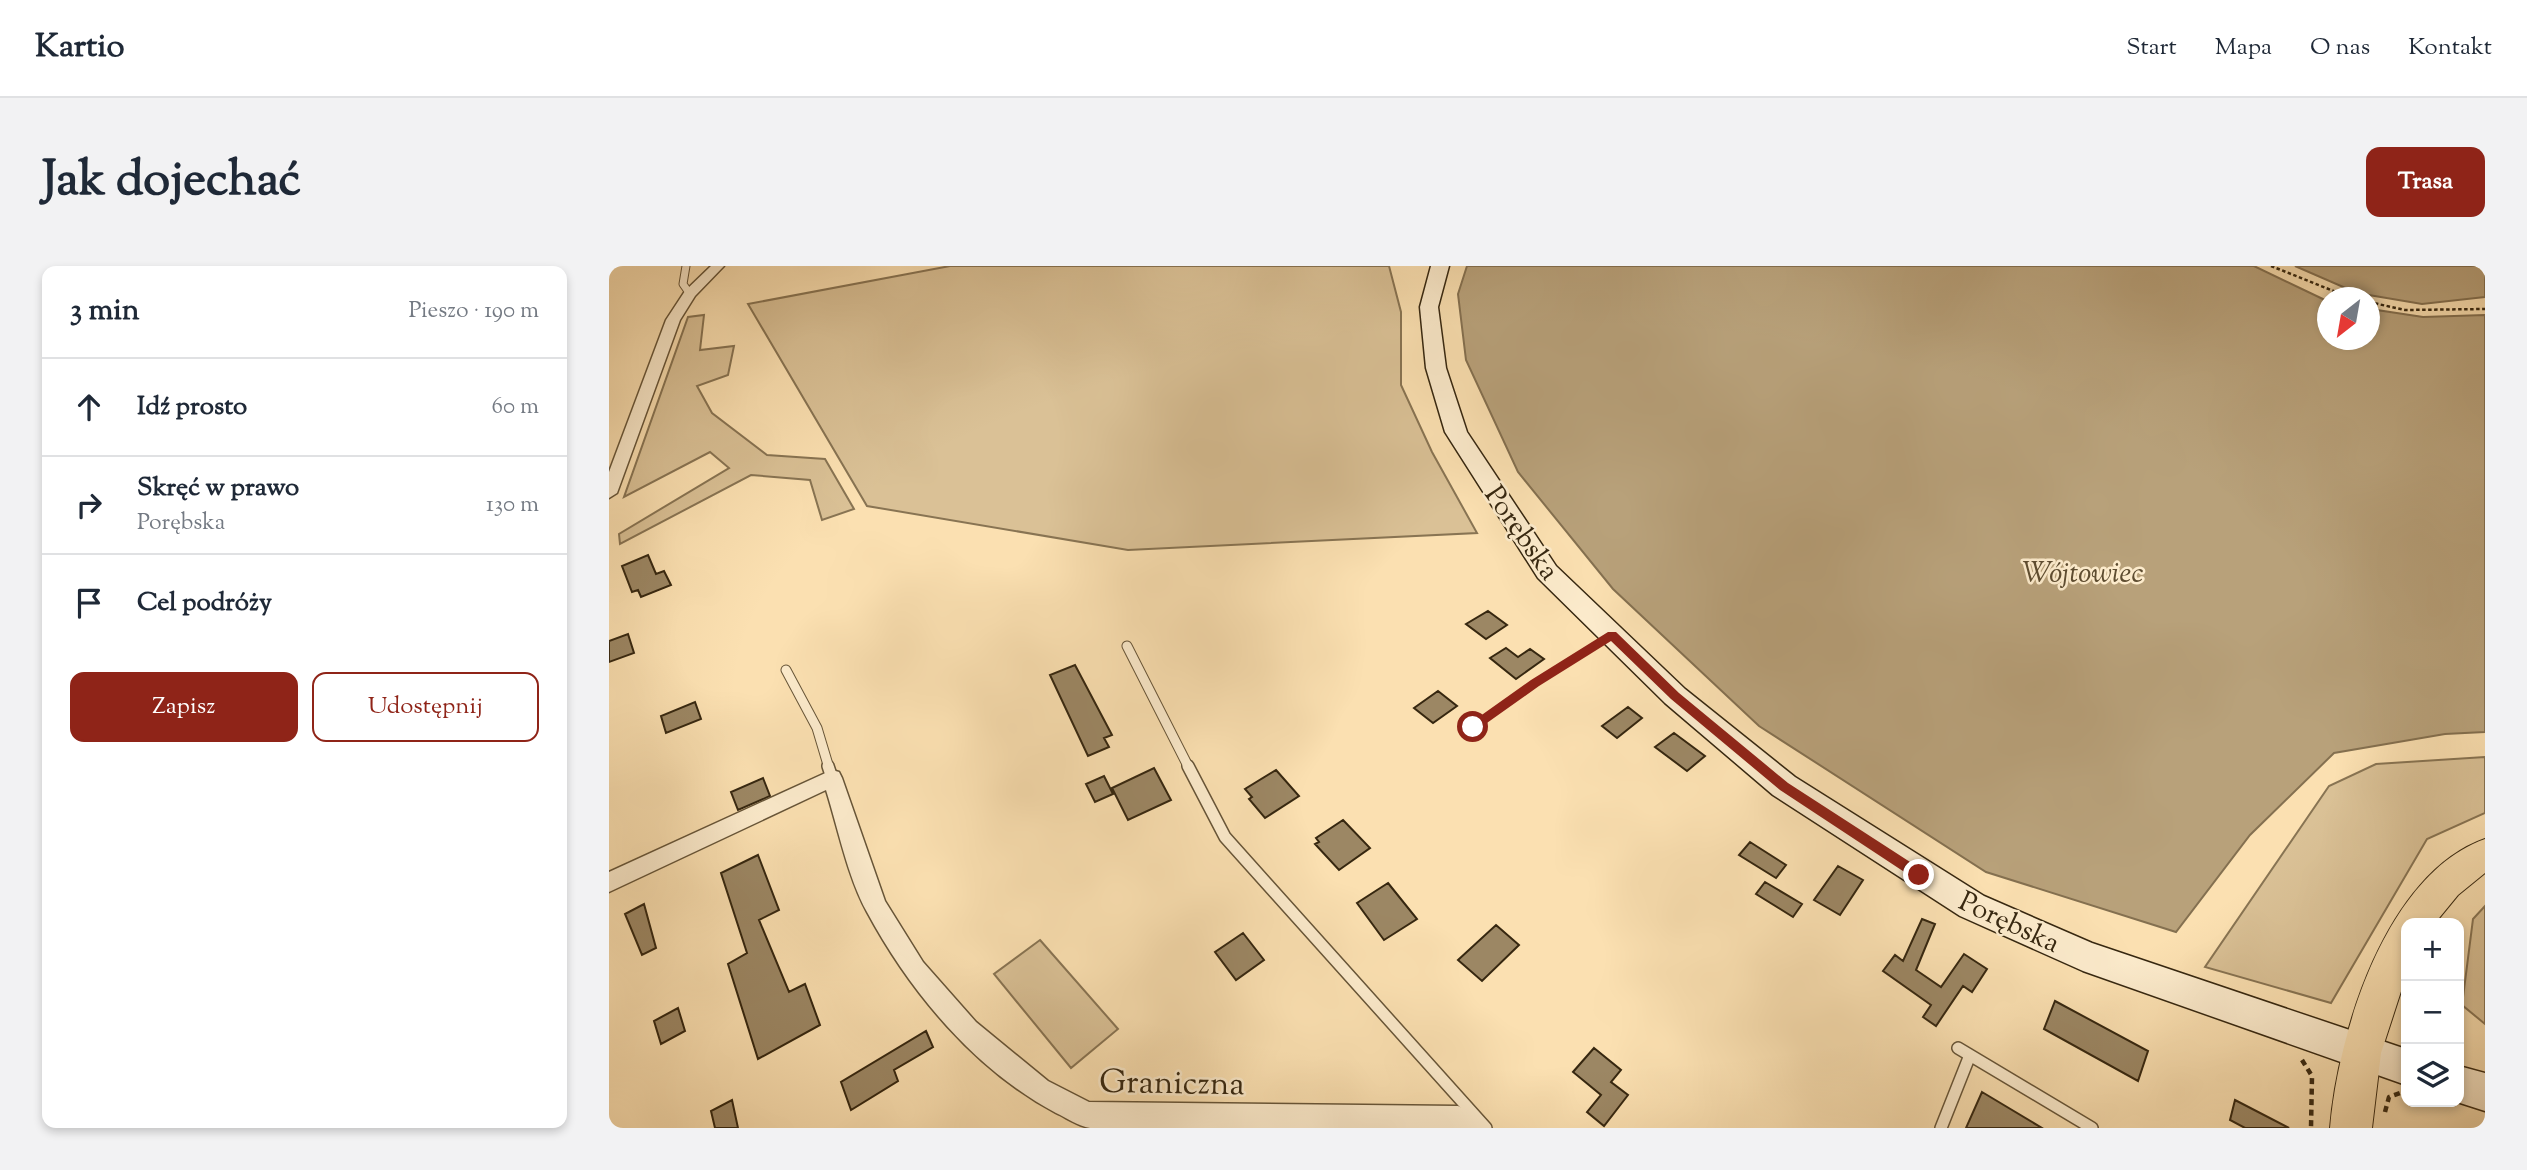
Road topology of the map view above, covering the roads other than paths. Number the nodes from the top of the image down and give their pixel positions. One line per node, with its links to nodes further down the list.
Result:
1 (686, 266): 4 (lane)
2 (1440, 266): 13 (street, Porębska)
3 (713, 271): 4 (street)
4 (690, 294): 5 (street)
5 (609, 493)
6 (1127, 646): 19 (lane)
7 (786, 670): 8 (lane)
8 (832, 778): 10 (street); 18 (street, Graniczna)
9 (2485, 854): 11 (main road)
10 (609, 882)
11 (2417, 918)
12 (2401, 947): 13 (main road)
13 (2361, 1053): 14 (street, Porębska); 17 (main road)
14 (2401, 1066)
15 (2464, 1086): 16 (street)
16 (2485, 1092)
17 (2367, 1124)
18 (1475, 1128)
19 (1486, 1128)
20 (1941, 1128): 21 (lane)
21 (2092, 1128)

